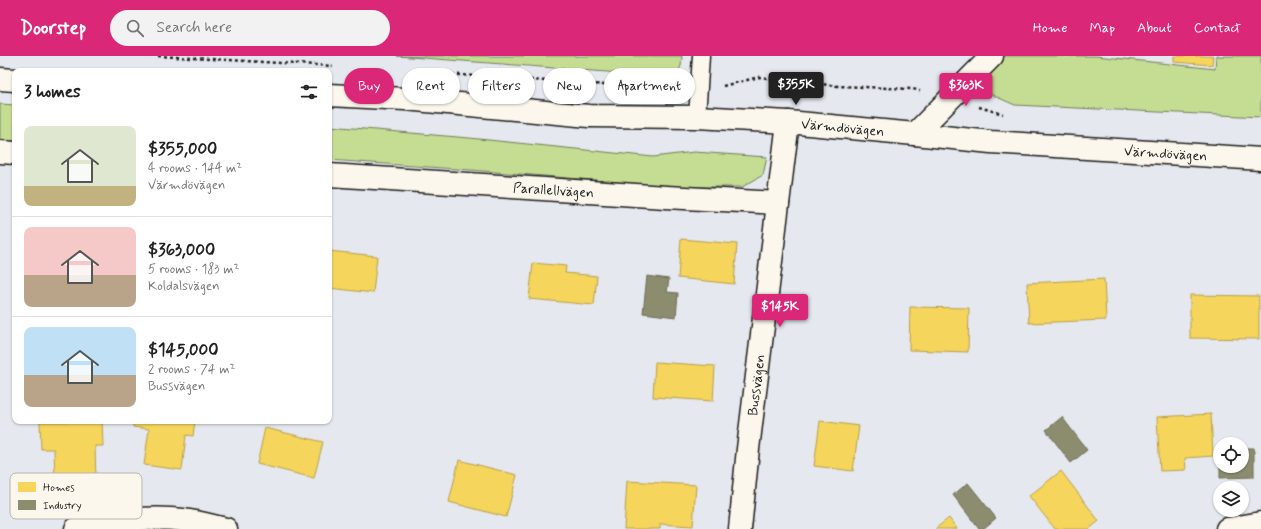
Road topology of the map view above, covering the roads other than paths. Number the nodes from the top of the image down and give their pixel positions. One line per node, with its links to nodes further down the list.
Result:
1 (701, 56): 6 (lane)
2 (992, 56): 8 (street)
3 (0, 79): 4 (street)
4 (12, 80)
5 (332, 94): 6 (street, Värmdövägen)
6 (698, 117): 7 (street, Värmdövägen)
7 (788, 122): 8 (street, Värmdövägen); 13 (street, Bussvägen)
8 (915, 134): 11 (street, Värmdövägen)
9 (0, 152): 10 (street)
10 (12, 153)
11 (1261, 159)
12 (332, 175): 13 (street, Parallellvägen)
13 (778, 203): 17 (street, Bussvägen)
14 (1261, 523): 18 (street)
15 (76, 529): 16 (street)
16 (226, 529)
17 (740, 529)
18 (1227, 529)

